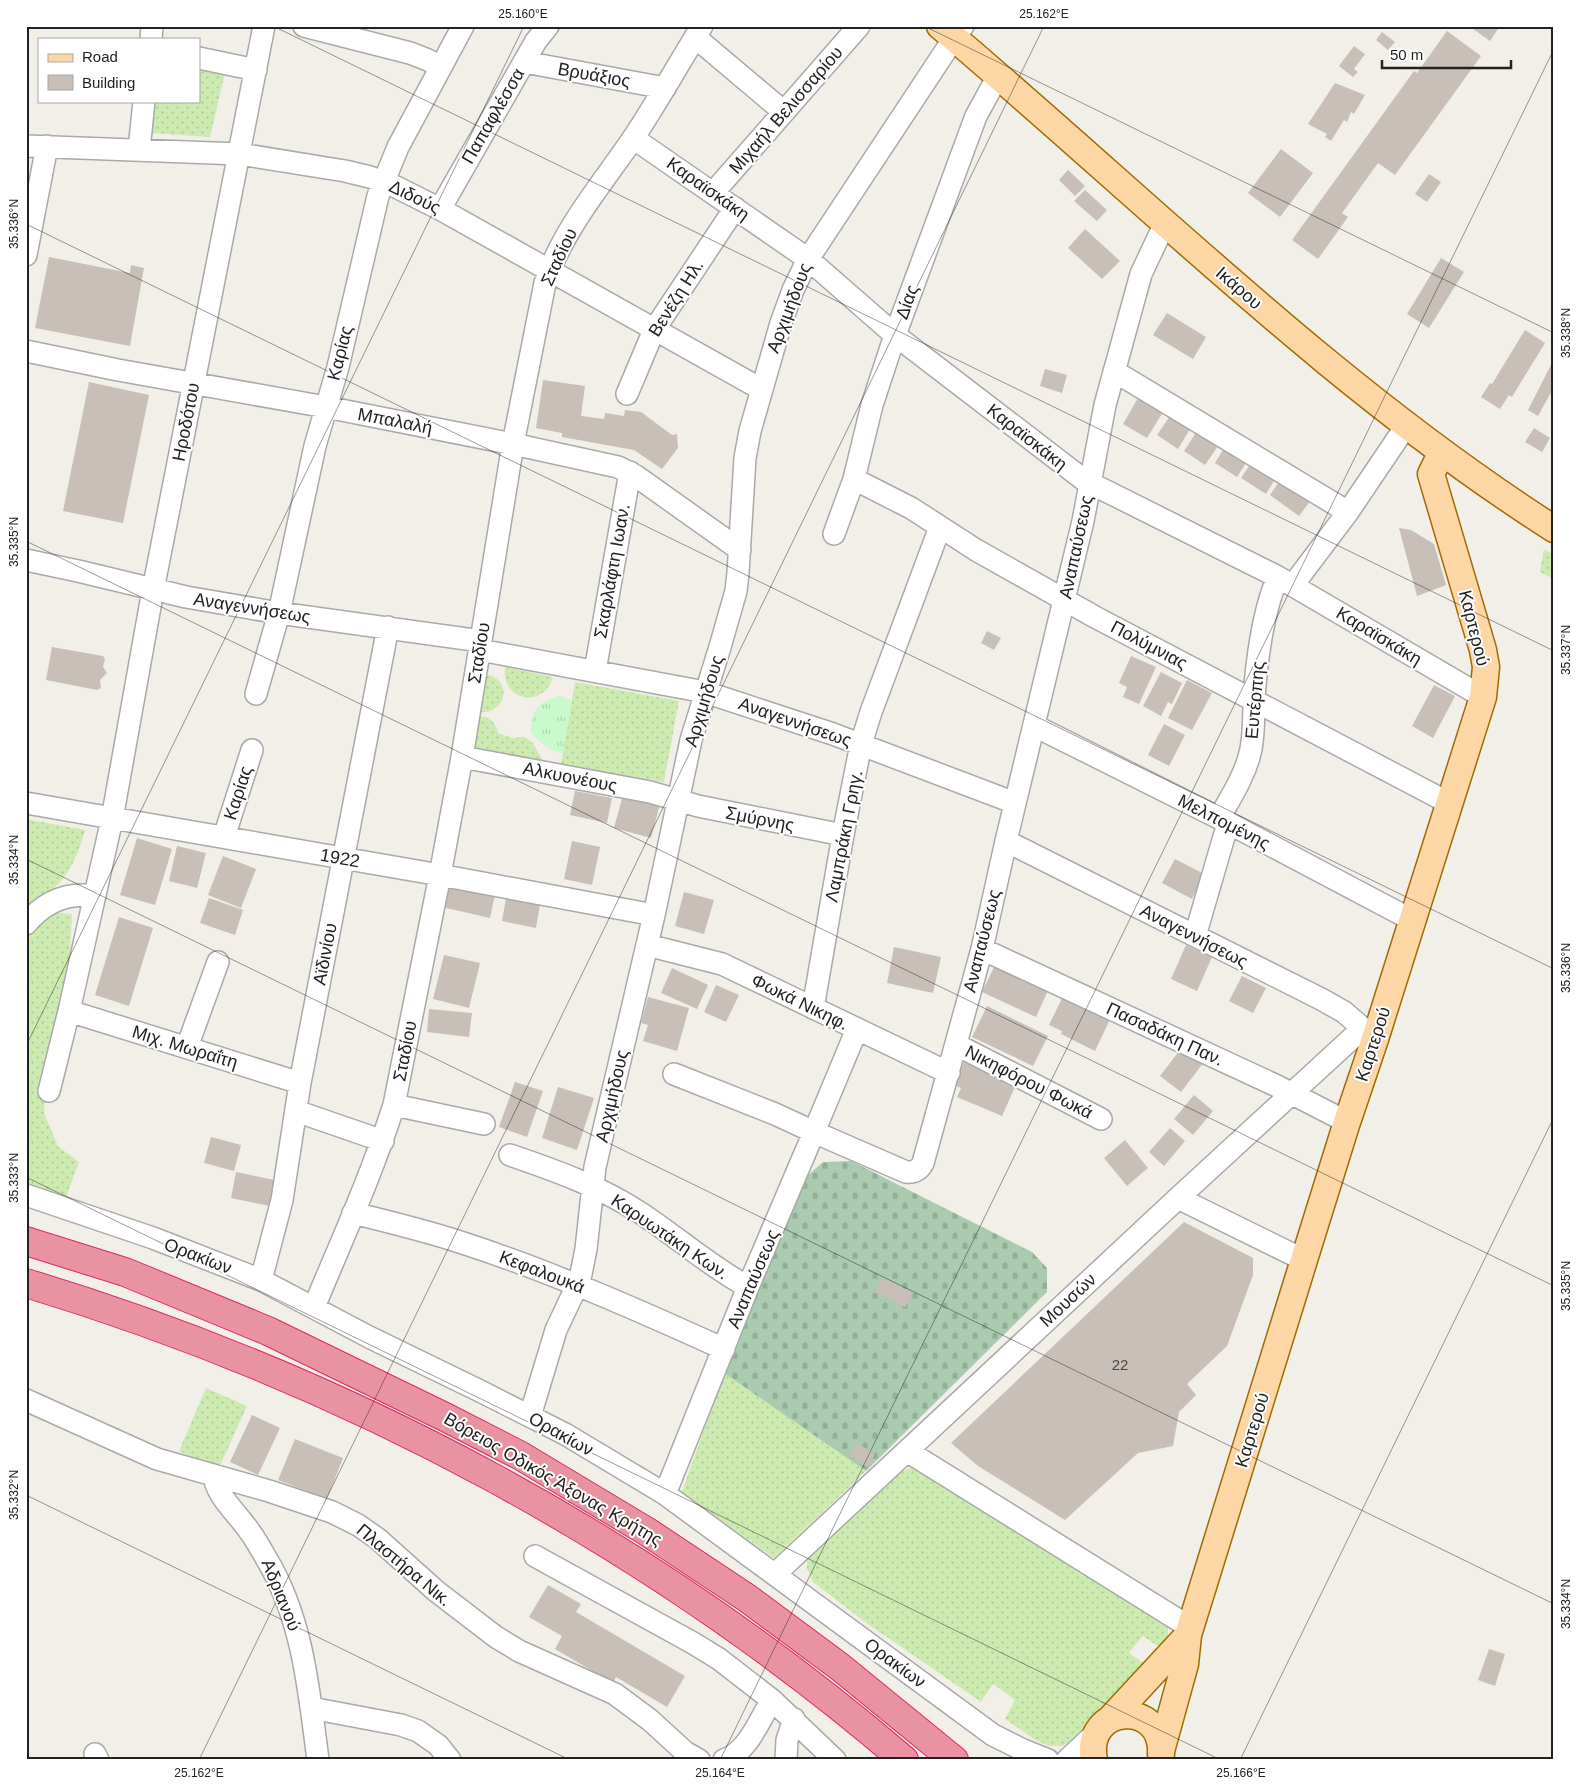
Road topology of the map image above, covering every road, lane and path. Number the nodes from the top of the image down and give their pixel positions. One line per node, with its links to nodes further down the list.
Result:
1 (264, 26): 11 (street, Ηροδότου)
2 (304, 26): 10 (street)
3 (463, 26): 10 (street, Καρίας)
4 (548, 26): 9 (street, Παπαφλέσσα)
5 (858, 26): 15 (street, Μιχαήλ Βελισσαρίου)
6 (953, 30): 12 (main road, Ικάρου); 26 (street, Αρχιμήδους)
7 (699, 32): 13 (street, Σταδίου); 15 (street)
8 (200, 58): 11 (street)
9 (524, 62): 13 (street, Βρυάξιος); 23 (street, Παπαφλέσσα)
10 (440, 67): 20 (street, Καρίας)
11 (256, 70): 19 (street, Ηροδότου)
12 (998, 76): 24 (main road, Ικάρου); 29 (street, Δίας)
13 (665, 88): 16 (street, Σταδίου)
14 (144, 102): 18 (street)
15 (784, 112): 21 (street, Μιχαήλ Βελισσαρίου)
16 (633, 138): 21 (street, Καραϊσκάκη); 27 (street, Σταδίου)
17 (37, 146): 18 (street, Διδούς); 25 (street)
18 (139, 150): 19 (street, Διδούς)
19 (240, 154): 20 (street, Διδούς); 32 (street, Ηροδότου)
20 (383, 181): 23 (street, Διδούς); 35 (street, Καρίας)
21 (713, 193): 22 (street, Καραϊσκάκη)
22 (735, 208): 26 (street, Καραϊσκάκη); 28 (street, Βενέζη Ηλ.)
23 (440, 209): 27 (street, Διδούς)
24 (1165, 223): 31 (street, Αναπαύσεως); 36 (main road, Ικάρου)
25 (26, 256)
26 (808, 259): 29 (street, Καραϊσκάκη); 33 (street, Αρχιμήδους)
27 (550, 269): 28 (street, Διδούς); 37 (street, Σταδίου)
28 (654, 330): 33 (street, Διδούς); 34 (street, Βενέζη Ηλ.)
29 (895, 334): 40 (street, Δίας); 41 (street, Καραϊσκάκη)
30 (26, 351): 32 (street, Μπαλαλή)
31 (1114, 371): 41 (street, Αναπαύσεως); 42 (street)
32 (194, 384): 35 (street, Μπαλαλή); 49 (street, Ηροδότου)
33 (761, 389): 46 (street, Αρχιμήδους)
34 (627, 394)
35 (326, 407): 37 (street, Μπαλαλή); 51 (street, Καρίας)
36 (1406, 426): 38 (main road, Ικάρου); 42 (street, Ευτέρπης)
37 (513, 444): 39 (street, Μπαλαλή); 53 (street, Σταδίου)
38 (1442, 452): 44 (main road, Ικάρου); 57 (main road, Καρτερού)
39 (630, 472): 46 (street, Μπαλαλή); 54 (street, Σκαρλάφτη Ιωαν.)
40 (854, 479): 43 (street, Πολύμνιας); 45 (street, Δίας)
41 (1089, 483): 48 (street, Καραϊσκάκη); 50 (street, Αναπαύσεως)
42 (1348, 512): 48 (street, Ευτέρπης)
43 (940, 527): 50 (street, Πολύμνιας); 60 (street, Λαμπράκη Γρηγ.)
44 (1554, 529)
45 (834, 534)
46 (740, 550): 55 (street, Αρχιμήδους)
47 (26, 560): 49 (street, Αναγεννήσεως)
48 (1286, 581): 57 (street, Καραϊσκάκη); 58 (street, Ευτέρπης)
49 (153, 590): 51 (street, Αναγεννήσεως); 67 (street, Ηροδότου)
50 (1064, 600): 58 (street, Πολύμνιας); 59 (street, Αναπαύσεως)
51 (279, 613): 52 (street, Αναγεννήσεως); 56 (street, Καρίας)
52 (388, 627): 53 (street, Αναγεννήσεως); 72 (street, Αϊδινίου)
53 (480, 645): 54 (street, Αναγεννήσεως); 62 (street, Σταδίου)
54 (594, 671): 55 (street, Αναγεννήσεως)
55 (705, 692): 60 (street, Αναγεννήσεως); 63 (street, Αρχιμήδους)
56 (256, 694)
57 (1483, 697): 66 (main road, Καρτερού)
58 (1254, 701): 66 (street, Πολύμνιας); 68 (street, Ευτέρπης)
59 (1035, 726): 65 (street, Αναπαύσεως); 68 (street, Μελπομένης)
60 (861, 744): 65 (street, Αναγεννήσεως); 69 (street, Λαμπράκη Γρηγ.)
61 (252, 750): 70 (street, Καρίας)
62 (462, 757): 63 (street, Αλκυονέους); 73 (street, Σταδίου)
63 (678, 801): 69 (street, Σμύρνης); 75 (street, Αρχιμήδους)
64 (26, 803): 67 (street, 1922)
65 (1015, 803): 71 (street, Αναπαύσεως)
66 (1449, 803): 76 (main road, Καρτερού)
67 (112, 818): 70 (street, 1922); 74 (street, Ηροδότου)
68 (1223, 821): 76 (street, Μελπομένης); 78 (street, Ευτέρπης)
69 (842, 835): 82 (street, Λαμπράκη Γρηγ.)
70 (224, 837): 72 (street, 1922)
71 (1006, 841): 78 (street, Αναγεννήσεως); 80 (street, Αναπαύσεως)
72 (343, 858): 73 (street, 1922); 90 (street, Αϊδινίου)
73 (440, 875): 75 (street, 1922); 93 (street, Σταδίου)
74 (95, 896): 77 (street); 83 (street, Ηροδότου)
75 (654, 915): 79 (street, Αρχιμήδους)
76 (1412, 920): 85 (main road, Καρτερού)
77 (26, 924)
78 (1194, 936): 85 (street, Αναγεννήσεως)
79 (647, 945): 82 (street, Φωκά Νικηφ.); 101 (street, Αρχιμήδους)
80 (982, 949): 86 (street, Αναπαύσεως); 92 (street, Πασαδάκη Παν.)
81 (218, 962): 87 (street)
82 (813, 1008): 84 (street, Φωκά Νικηφ.)
83 (69, 1011): 87 (street, Μιχ. Μωραΐτη); 91 (street, Ηροδότου)
84 (857, 1029): 88 (street, Φωκά Νικηφ.); 98 (street)
85 (1369, 1034): 92 (street, Μουσών); 96 (main road, Καρτερού)
86 (957, 1045): 88 (street, Αναπαύσεως); 95 (street, Νικηφόρου Φωκά)
87 (187, 1047): 90 (street, Μιχ. Μωραΐτη)
88 (949, 1073): 98 (street, Αναπαύσεως)
89 (674, 1074): 98 (street)
90 (300, 1083): 94 (street, Αϊδινίου)
91 (49, 1091)
92 (1291, 1093): 96 (street, Πασαδάκη Παν.); 103 (street, Μουσών)
93 (394, 1105): 97 (street); 99 (street, Σταδίου)
94 (296, 1111): 99 (street); 107 (street, Αϊδινίου)
95 (1101, 1118)
96 (1347, 1122): 106 (main road, Καρτερού)
97 (484, 1124)
98 (814, 1132): 110 (street, Αναπαύσεως)
99 (383, 1141): 104 (street, Σταδίου)
100 (510, 1155): 101 (street, Καρυωτάκη Κων.)
101 (592, 1187): 109 (street, Αρχιμήδους); 110 (street, Καρυωτάκη Κων.)
102 (26, 1195): 107 (street, Ορακίων)
103 (1178, 1198): 106 (street); 115 (street, Μουσών)
104 (354, 1213): 109 (street, Κεφαλουκά); 111 (street, Σταδίου)
105 (26, 1241): 133 (highway, Βόρειος Οδικός Άξονας Κρήτης)
106 (1304, 1260): 120 (main road, Καρτερού)
107 (261, 1280): 111 (street, Ορακίων)
108 (26, 1283): 132 (highway, Βόρειος Οδικός Άξονας Κρήτης)
109 (578, 1286): 112 (street, Κεφαλουκά); 114 (street, Αρχιμήδους)
110 (748, 1287): 112 (street, Αναπαύσεως)
111 (314, 1307): 114 (street, Ορακίων)
112 (724, 1349): 117 (street, Αναπαύσεως)
113 (26, 1400): 116 (street, Πλαστήρα Νικ.)
114 (530, 1416): 117 (street, Ορακίων)
115 (907, 1450): 119 (street, Μουσών); 120 (street)
116 (214, 1475): 122 (street, Αδριανού); 128 (street, Πλαστήρα Νικ.)
117 (665, 1494): 119 (street, Ορακίων)
118 (535, 1556): 121 (street)
119 (775, 1574): 134 (street, Ορακίων)
120 (1190, 1631): 124 (main road, Καρτερού); 125 (main road, Καρτερού)
121 (772, 1700): 123 (street); 129 (street)
122 (311, 1708): 126 (street, Αδριανού); 127 (street)
123 (794, 1719): 130 (street); 131 (street)
124 (1103, 1726): 125 (main road); 135 (street); 136 (main road)
125 (1160, 1757)
126 (318, 1760)
127 (450, 1760)
128 (699, 1760)
129 (724, 1760)
130 (786, 1760)
131 (835, 1760)
132 (904, 1760)
133 (954, 1760)
134 (1048, 1760)
135 (1067, 1760)
136 (1094, 1760)

